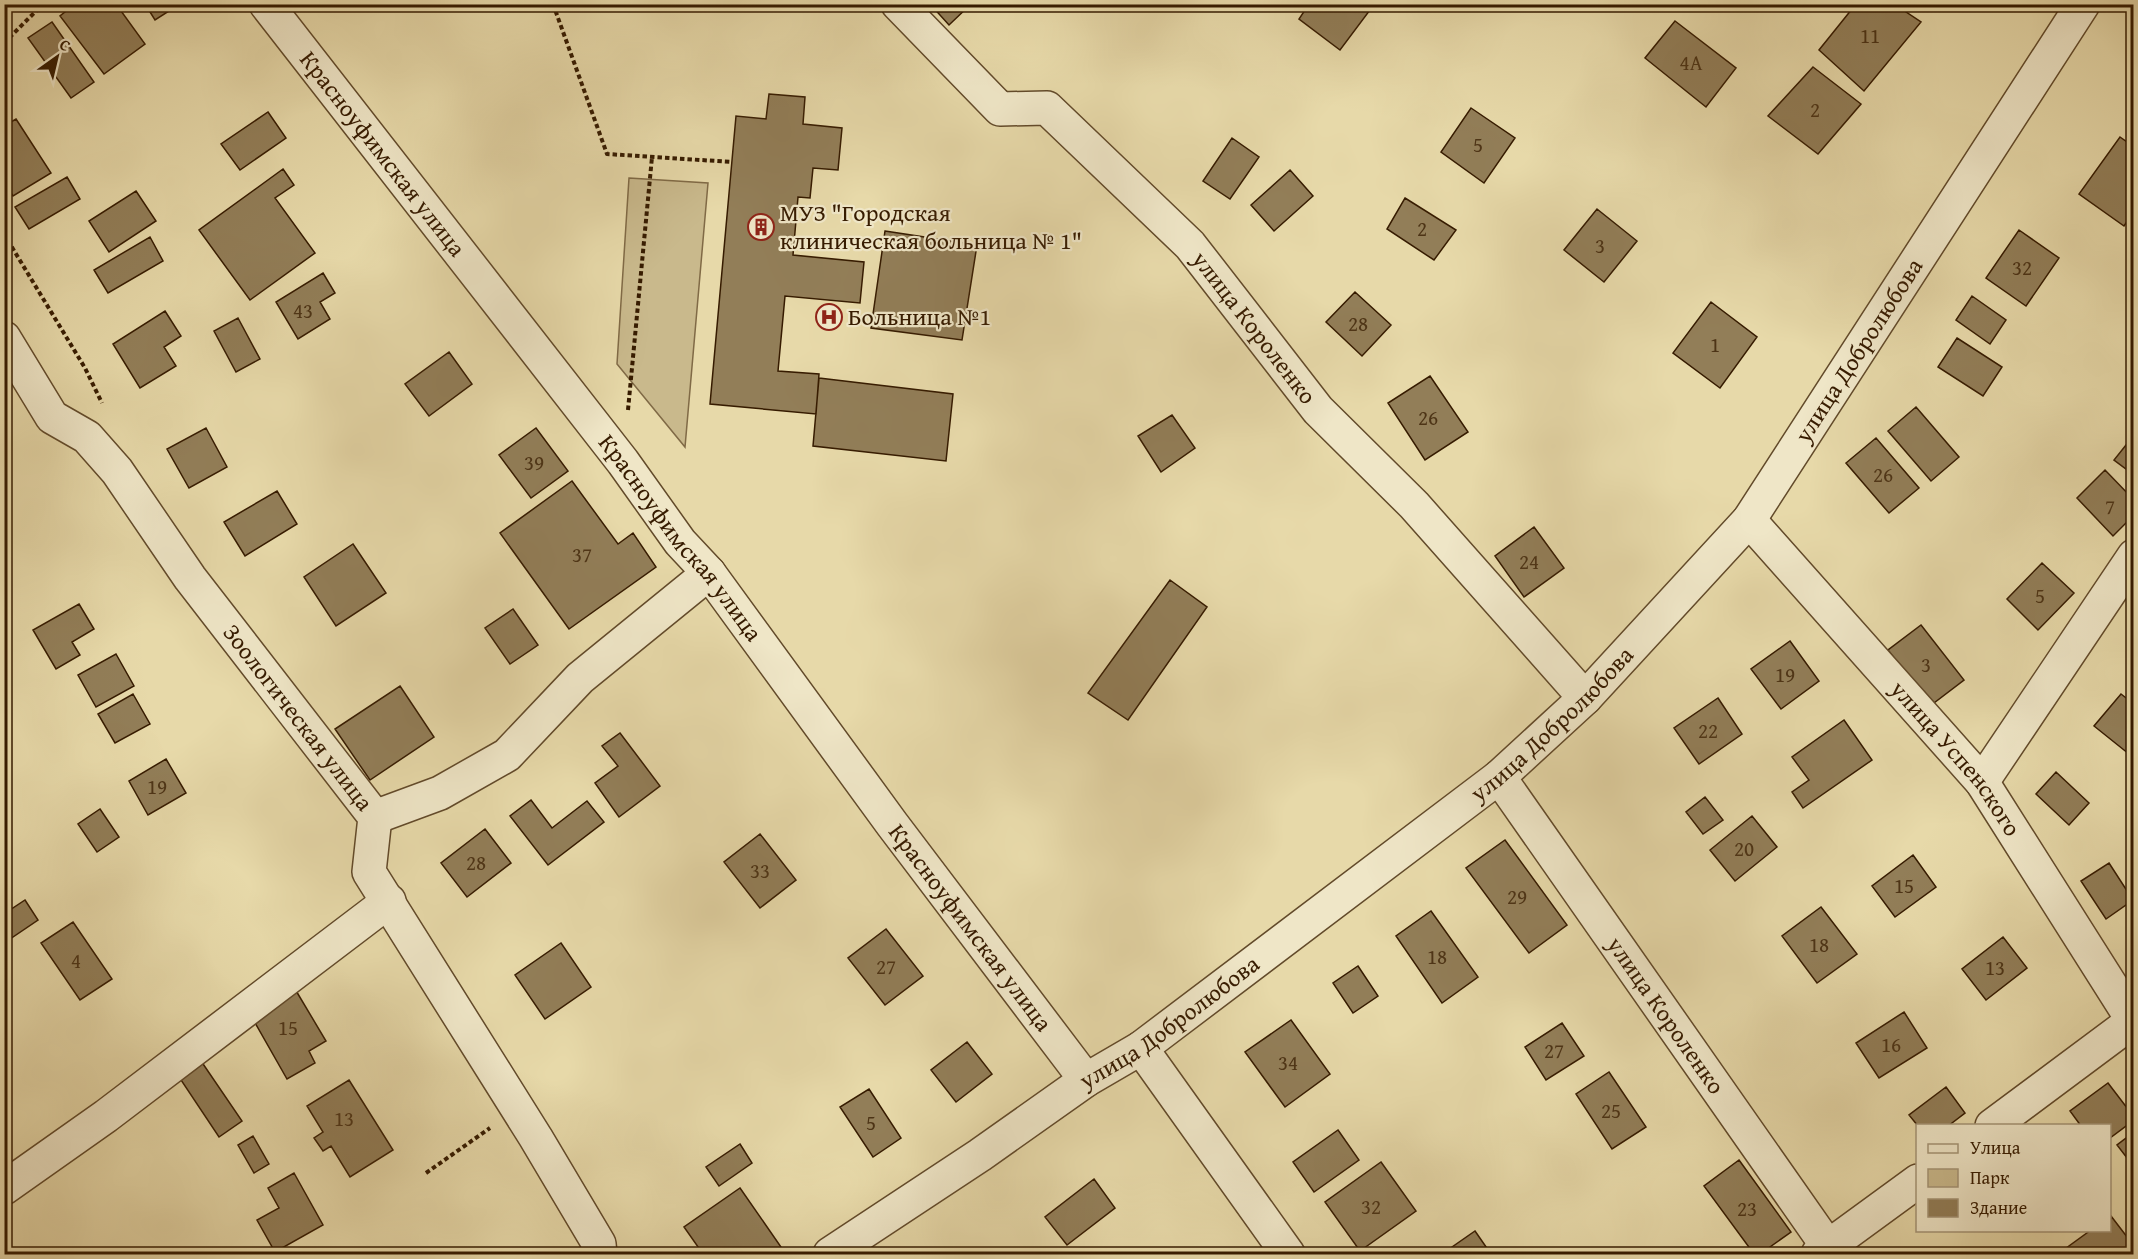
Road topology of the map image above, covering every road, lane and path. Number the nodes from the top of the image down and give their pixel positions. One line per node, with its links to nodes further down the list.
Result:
1 (43, 4): 6 (path)
2 (266, 4): 10 (street, Красноуфимская улица)
3 (553, 4): 7 (path)
4 (898, 4): 14 (street, улица Короленко)
5 (2083, 4): 11 (street, улица Добролюбова)
6 (4, 43)
7 (652, 157): 8 (path); 10 (path)
8 (732, 162)
9 (4, 338): 17 (street, Зоологическая улица)
10 (623, 462): 13 (street, Красноуфимская улица)
11 (1749, 520): 14 (street, улица Добролюбова); 16 (street, улица Успенского)
12 (2133, 556): 16 (street)
13 (709, 573): 17 (street); 21 (street, Красноуфимская улица)
14 (1585, 698): 15 (street, улица Добролюбова)
15 (1499, 777): 20 (street, улица Добролюбова); 27 (street, улица Короленко)
16 (1982, 782): 19 (street, улица Успенского)
17 (375, 818): 18 (street, Зоологическая улица)
18 (389, 902): 22 (street, Зоологическая улица); 26 (street)
19 (2133, 1022): 23 (street)
20 (1141, 1048): 21 (street, улица Добролюбова); 30 (street)
21 (1086, 1080): 29 (street, улица Добролюбова)
22 (518, 1109): 24 (path); 28 (street, Зоологическая улица)
23 (1993, 1124)
24 (426, 1173)
25 (1916, 1182): 27 (street)
26 (4, 1188)
27 (1826, 1252)
28 (600, 1254)
29 (830, 1254)
30 (1288, 1254)

